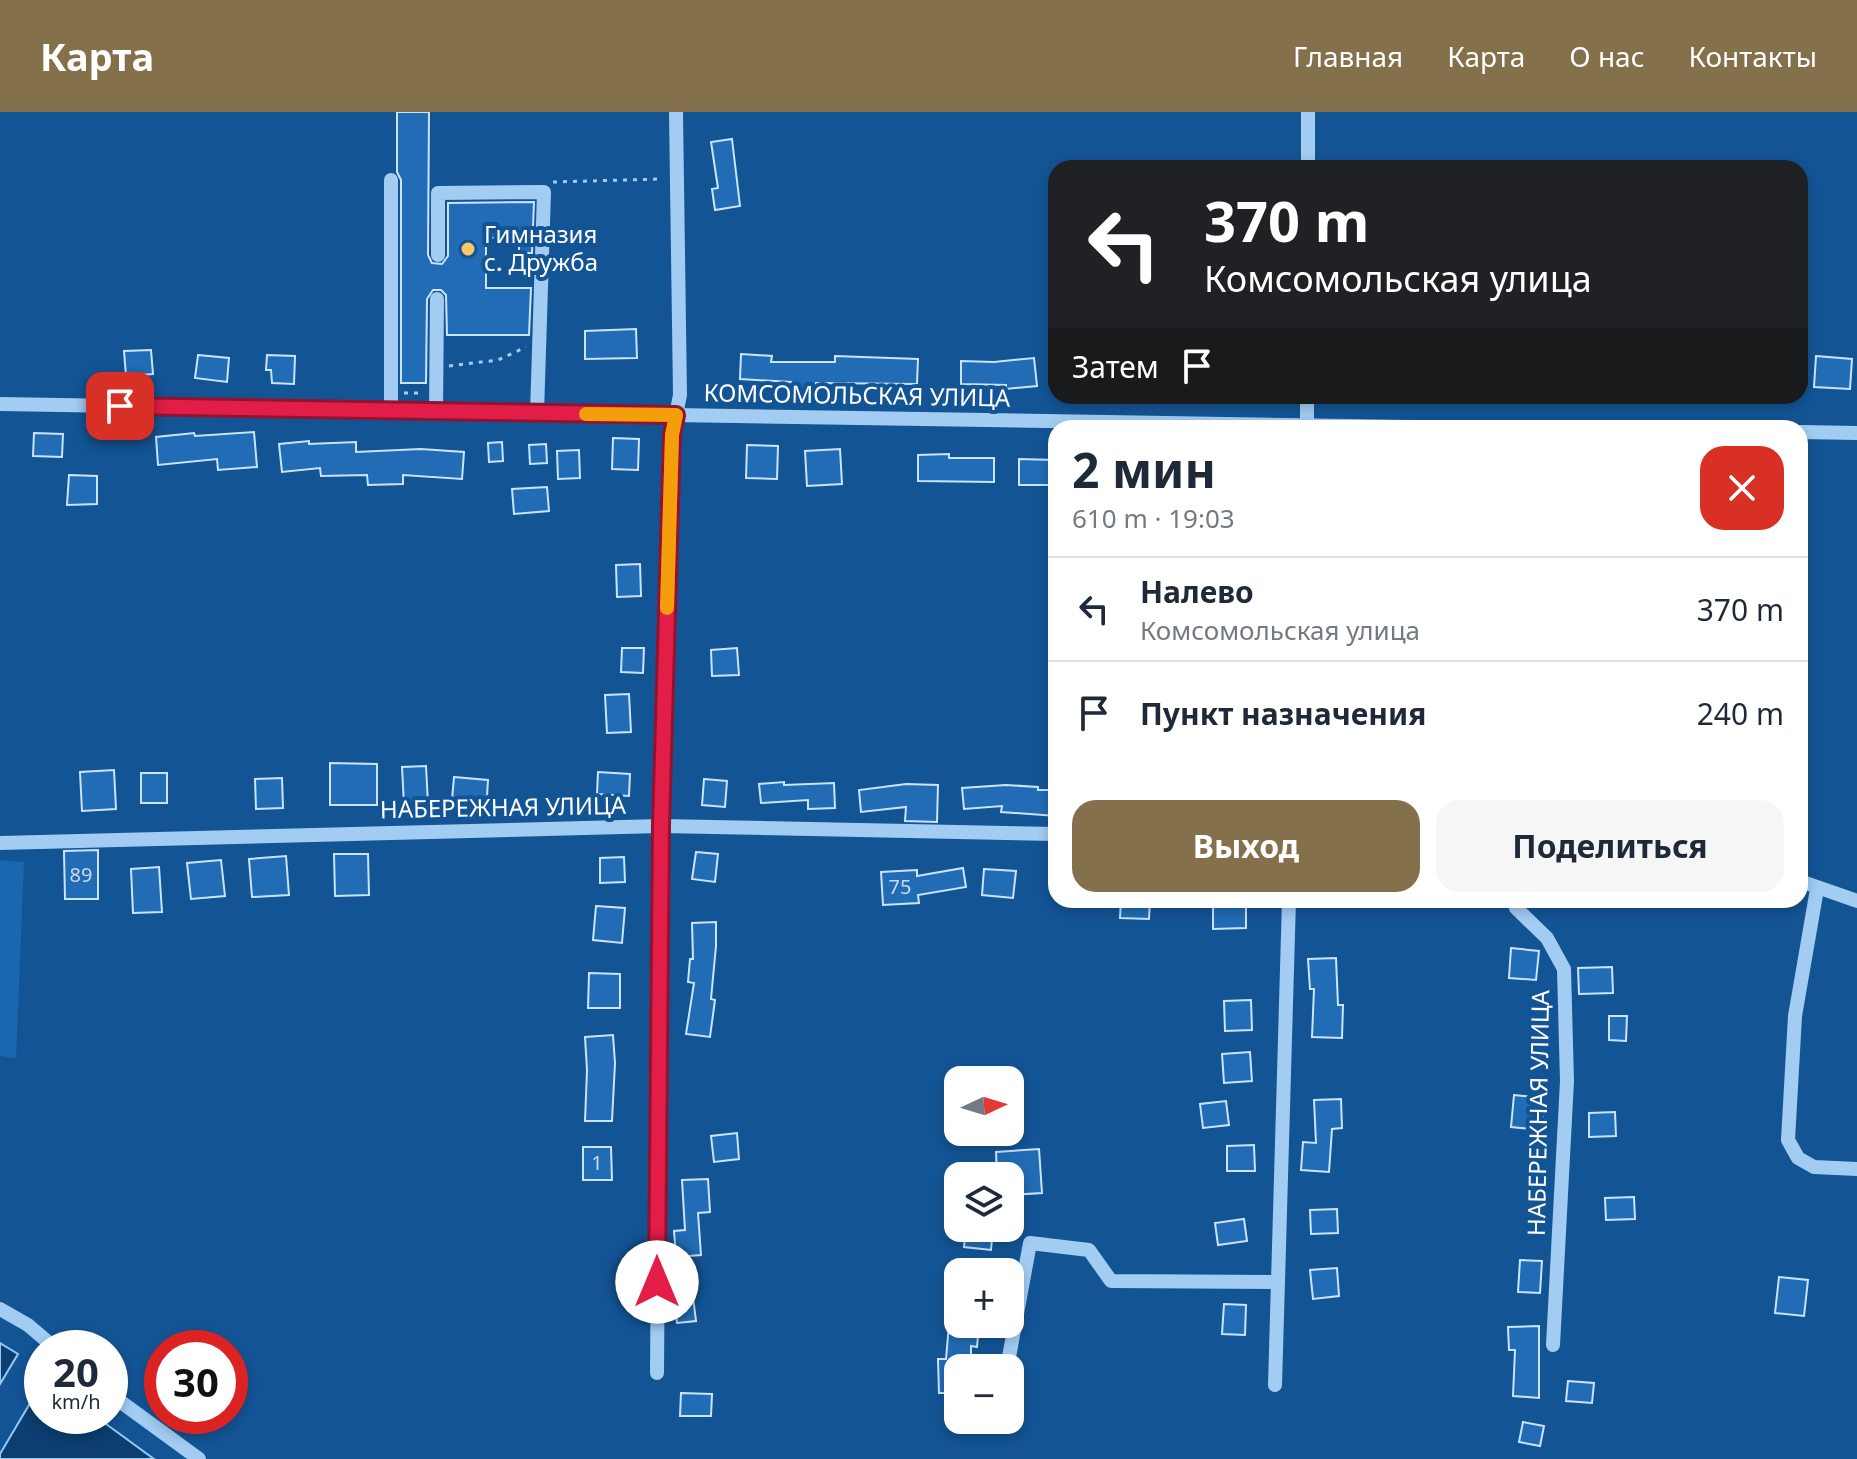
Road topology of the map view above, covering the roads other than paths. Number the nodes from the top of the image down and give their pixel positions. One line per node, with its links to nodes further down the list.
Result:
1 (676, 112): 11 (street)
2 (1308, 112): 3 (street)
3 (1308, 160)
4 (391, 180): 8 (street)
5 (438, 255): 10 (street)
6 (437, 299): 9 (street)
7 (0, 404): 8 (street, КОМСОМОЛЬСКАЯ УЛИЦА)
8 (391, 412): 9 (street, КОМСОМОЛЬСКАЯ УЛИЦА)
9 (436, 412): 10 (street, КОМСОМОЛЬСКАЯ УЛИЦА)
10 (537, 413): 11 (street, КОМСОМОЛЬСКАЯ УЛИЦА)
11 (676, 415): 12 (street, КОМСОМОЛЬСКАЯ УЛИЦА); 15 (street)
12 (1048, 422)
13 (1808, 432): 14 (street)
14 (1857, 433)
15 (661, 826): 16 (street, НАБЕРЕЖНАЯ УЛИЦА); 17 (street, НАБЕРЕЖНАЯ УЛИЦА); 29 (street)
16 (1048, 834)
17 (0, 843)
18 (1808, 885): 19 (street)
19 (1817, 889): 20 (street); 23 (street)
20 (1857, 901)
21 (1289, 908): 24 (street)
22 (1516, 908): 27 (street, НАБЕРЕЖНАЯ УЛИЦА)
23 (1857, 1169)
24 (1278, 1282): 28 (street); 30 (street)
25 (0, 1309): 26 (street)
26 (34, 1330)
27 (1553, 1345)
28 (1010, 1354)
29 (657, 1373)
30 (1275, 1385)
31 (128, 1407): 32 (street)
32 (199, 1459)

